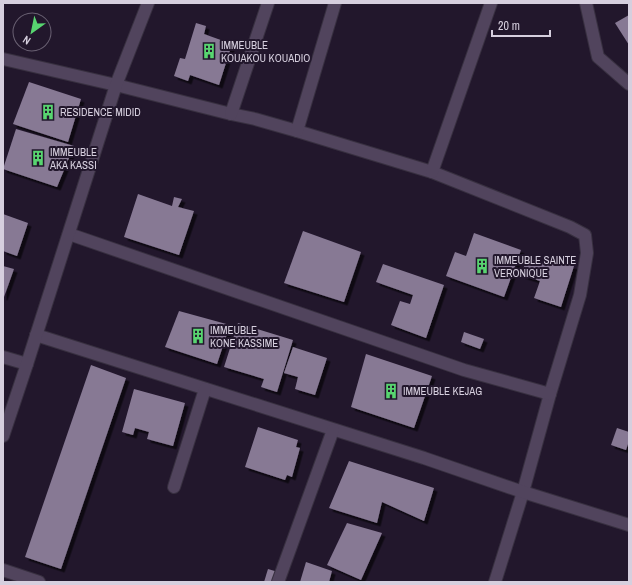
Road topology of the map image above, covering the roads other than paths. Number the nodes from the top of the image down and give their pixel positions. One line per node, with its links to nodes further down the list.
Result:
1 (148, 3): 8 (street)
2 (268, 3): 9 (street)
3 (335, 3): 10 (street)
4 (491, 3): 11 (street)
5 (586, 3): 7 (street)
6 (3, 59): 8 (street)
7 (629, 84)
8 (116, 85): 9 (street); 12 (street)
9 (231, 114): 10 (street)
10 (297, 131): 11 (street)
11 (432, 172): 17 (street)
12 (69, 234): 13 (street); 17 (street)
13 (36, 335): 15 (street); 16 (street)
14 (3, 357): 15 (street)
15 (28, 364): 19 (street)
16 (205, 389): 18 (street); 20 (street)
17 (550, 394): 21 (street)
18 (333, 430): 21 (street); 25 (street)
19 (3, 436)
20 (174, 487)
21 (523, 492): 22 (street); 26 (street)
22 (629, 525)
23 (3, 570): 24 (street)
24 (39, 582)
25 (278, 582)
26 (495, 582)

